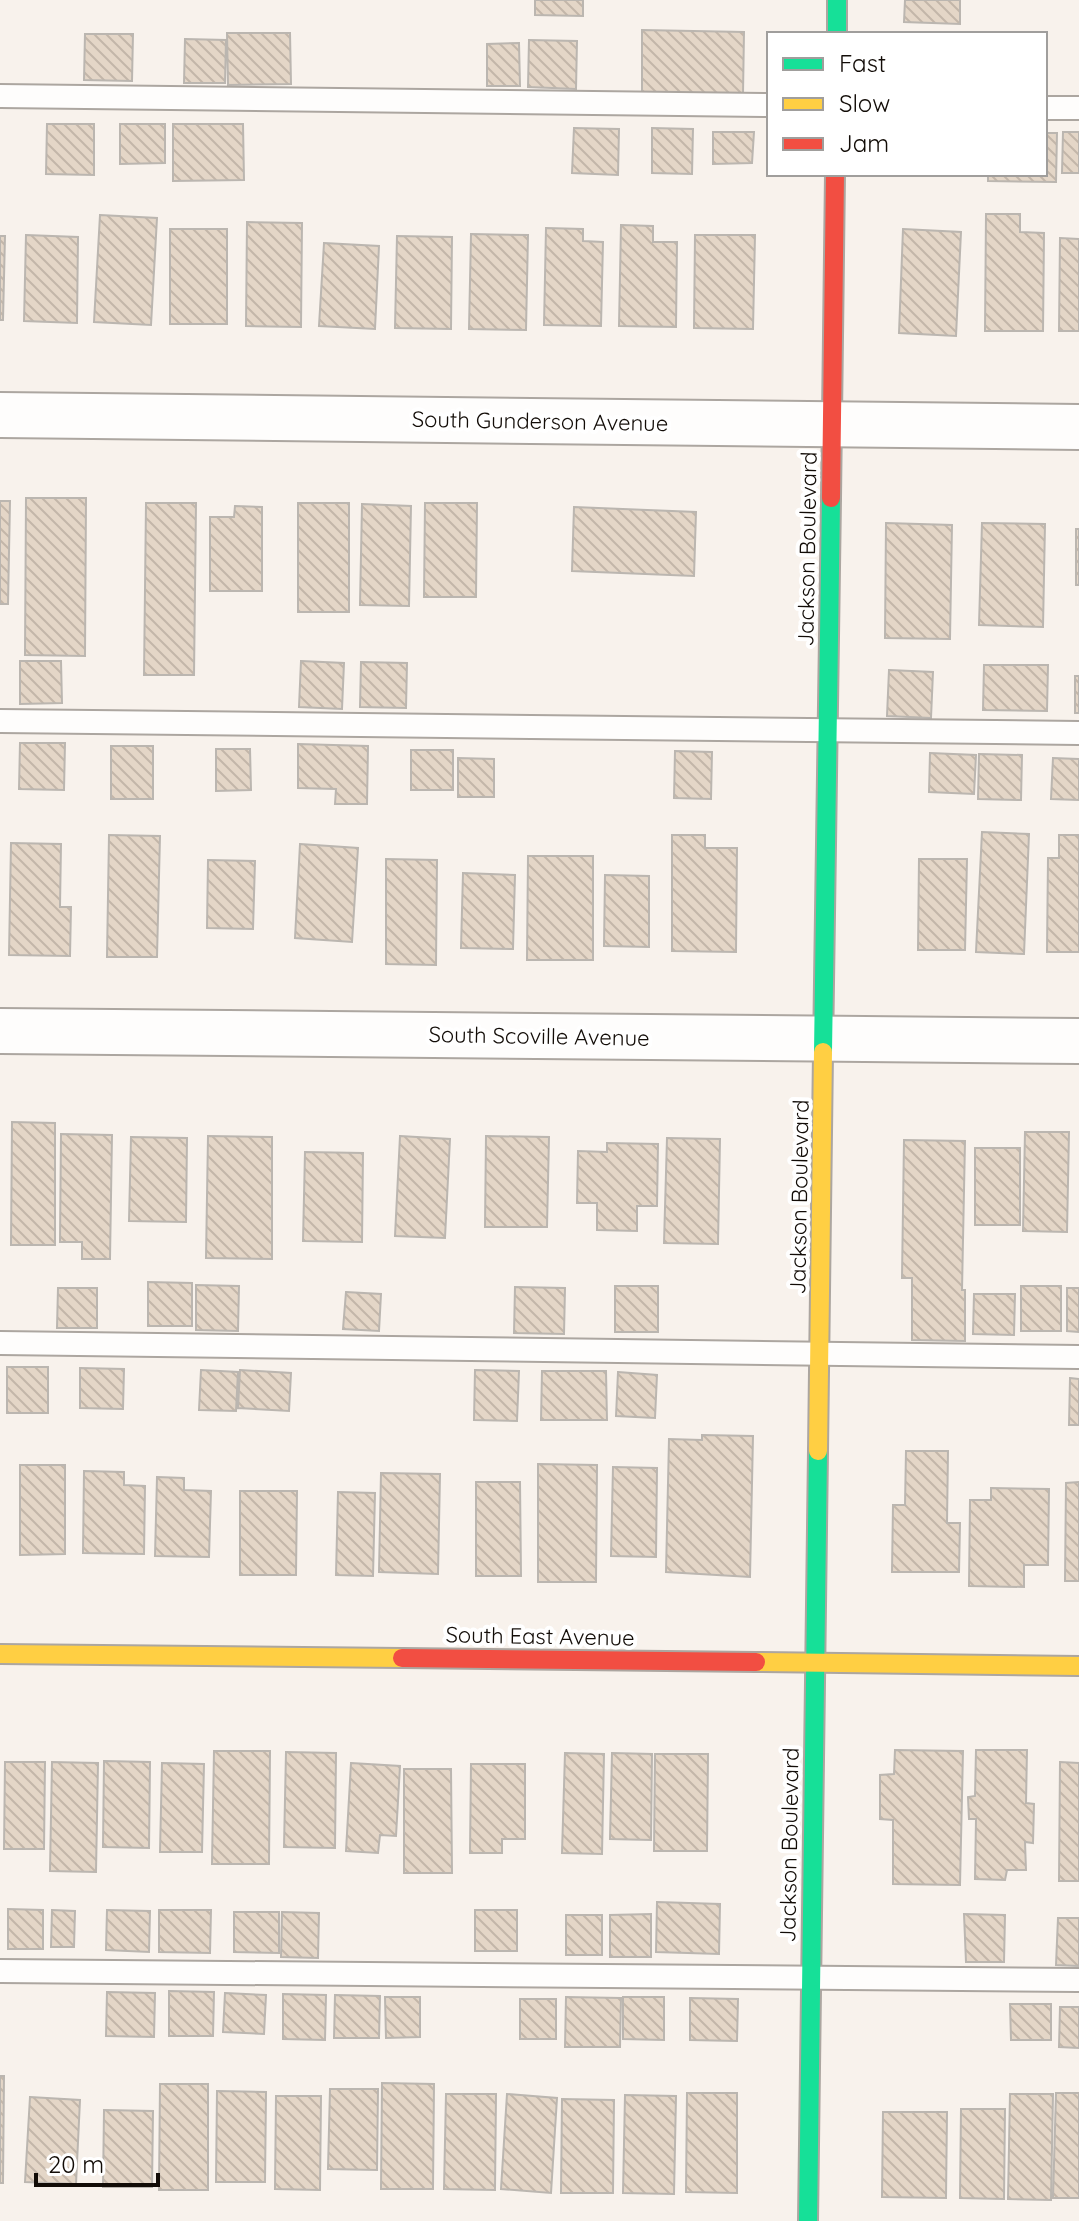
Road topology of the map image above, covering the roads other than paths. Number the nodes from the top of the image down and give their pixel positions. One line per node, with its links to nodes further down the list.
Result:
1 (837, 0): 2 (street)
2 (837, 32)
3 (0, 96): 4 (lane)
4 (767, 105)
5 (1047, 108): 6 (lane)
6 (1079, 108)
7 (835, 176): 9 (street, Jackson Boulevard)
8 (0, 415): 9 (street, South Gunderson Avenue)
9 (832, 425): 10 (street, South Gunderson Avenue); 12 (street, Jackson Boulevard)
10 (1079, 427)
11 (0, 721): 12 (lane)
12 (829, 730): 13 (lane); 15 (street, Jackson Boulevard)
13 (1079, 733)
14 (0, 1031): 15 (street, South Scoville Avenue)
15 (825, 1039): 16 (street, South Scoville Avenue); 18 (street, Jackson Boulevard)
16 (1079, 1041)
17 (0, 1343): 18 (lane)
18 (820, 1355): 19 (lane); 21 (street, Jackson Boulevard)
19 (1079, 1357)
20 (0, 1654): 21 (street, South East Avenue)
21 (816, 1663): 22 (street, South East Avenue); 24 (street, Jackson Boulevard)
22 (1079, 1666)
23 (0, 1971): 24 (lane)
24 (811, 1978): 25 (lane); 26 (street, Jackson Boulevard)
25 (1079, 1980)
26 (808, 2221)

